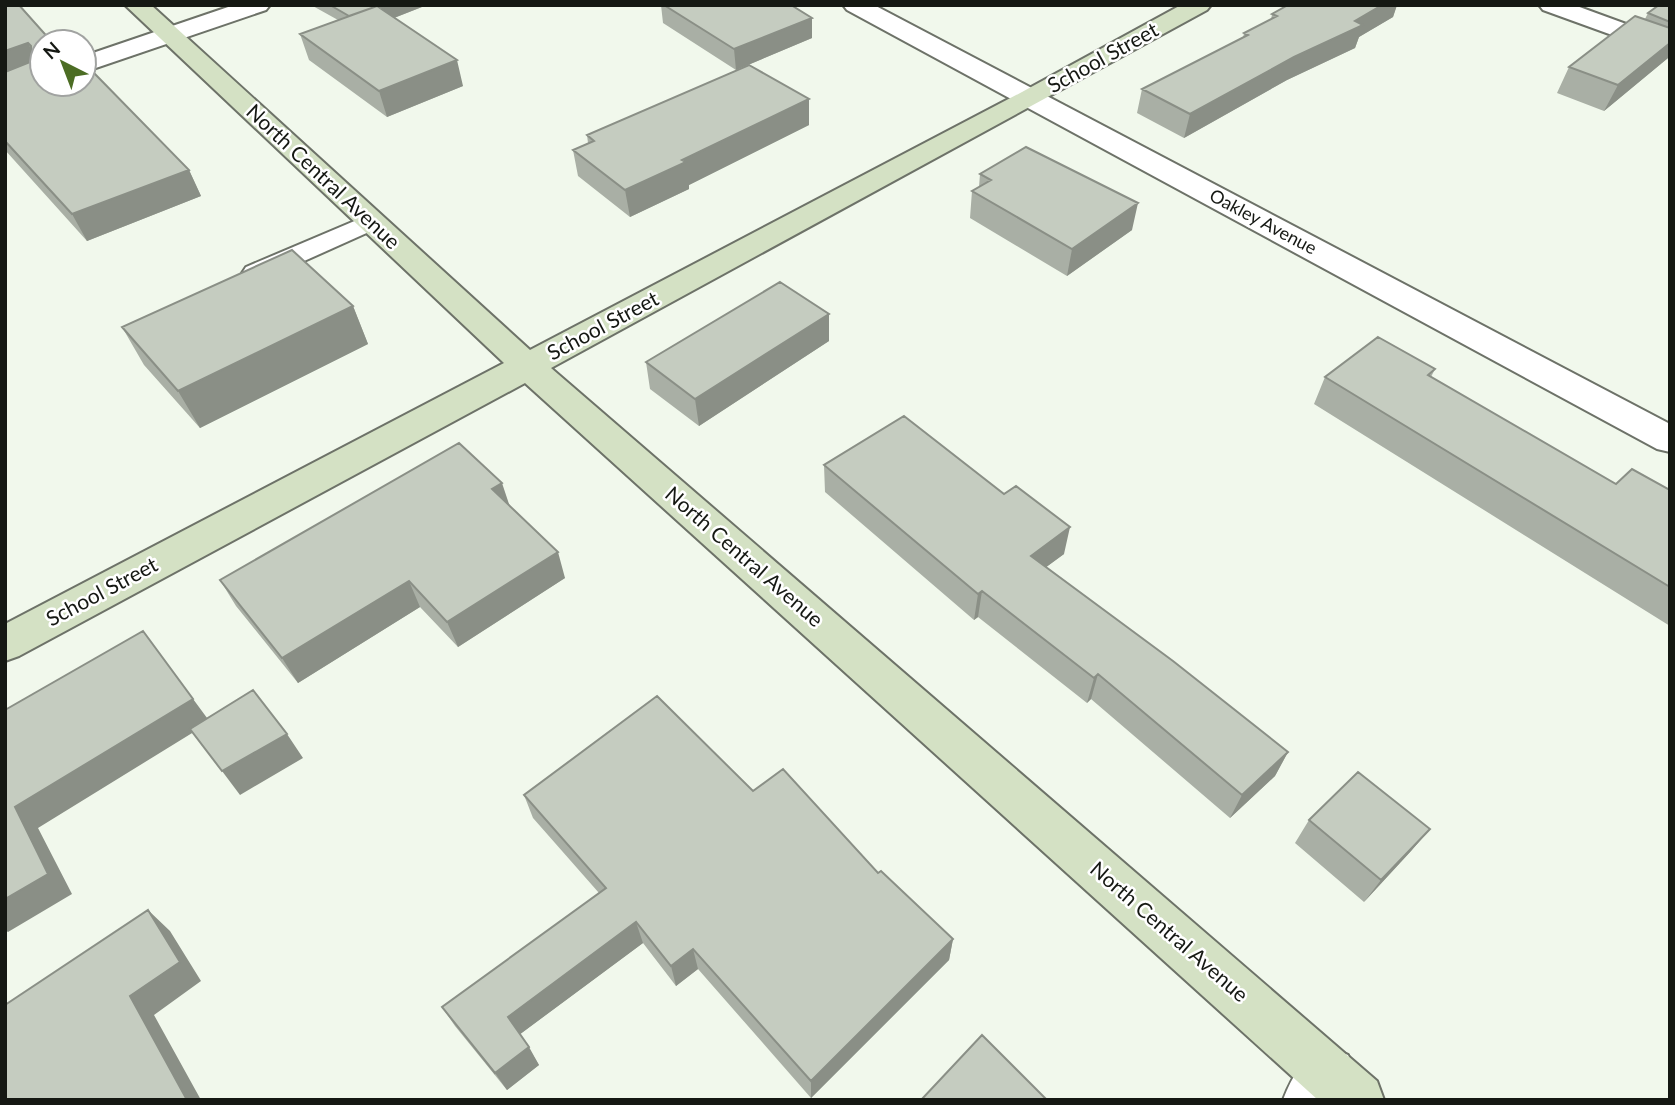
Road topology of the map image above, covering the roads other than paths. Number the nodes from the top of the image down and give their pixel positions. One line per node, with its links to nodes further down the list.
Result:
1 (136, 5): 6 (main road, North Central Avenue)
2 (258, 5): 6 (street)
3 (855, 5): 9 (street, Oakley Avenue)
4 (1199, 5): 9 (main road, School Street)
5 (1551, 5): 7 (street)
6 (169, 35): 8 (street); 10 (main road, North Central Avenue)
7 (1670, 49)
8 (98, 59)
9 (1031, 98): 12 (main road, School Street); 13 (street, Oakley Avenue)
10 (372, 222): 11 (lane); 12 (main road, North Central Avenue)
11 (232, 284)
12 (527, 366): 14 (main road, School Street); 15 (main road, North Central Avenue)
13 (1670, 440)
14 (5, 644)
15 (1332, 1091)

